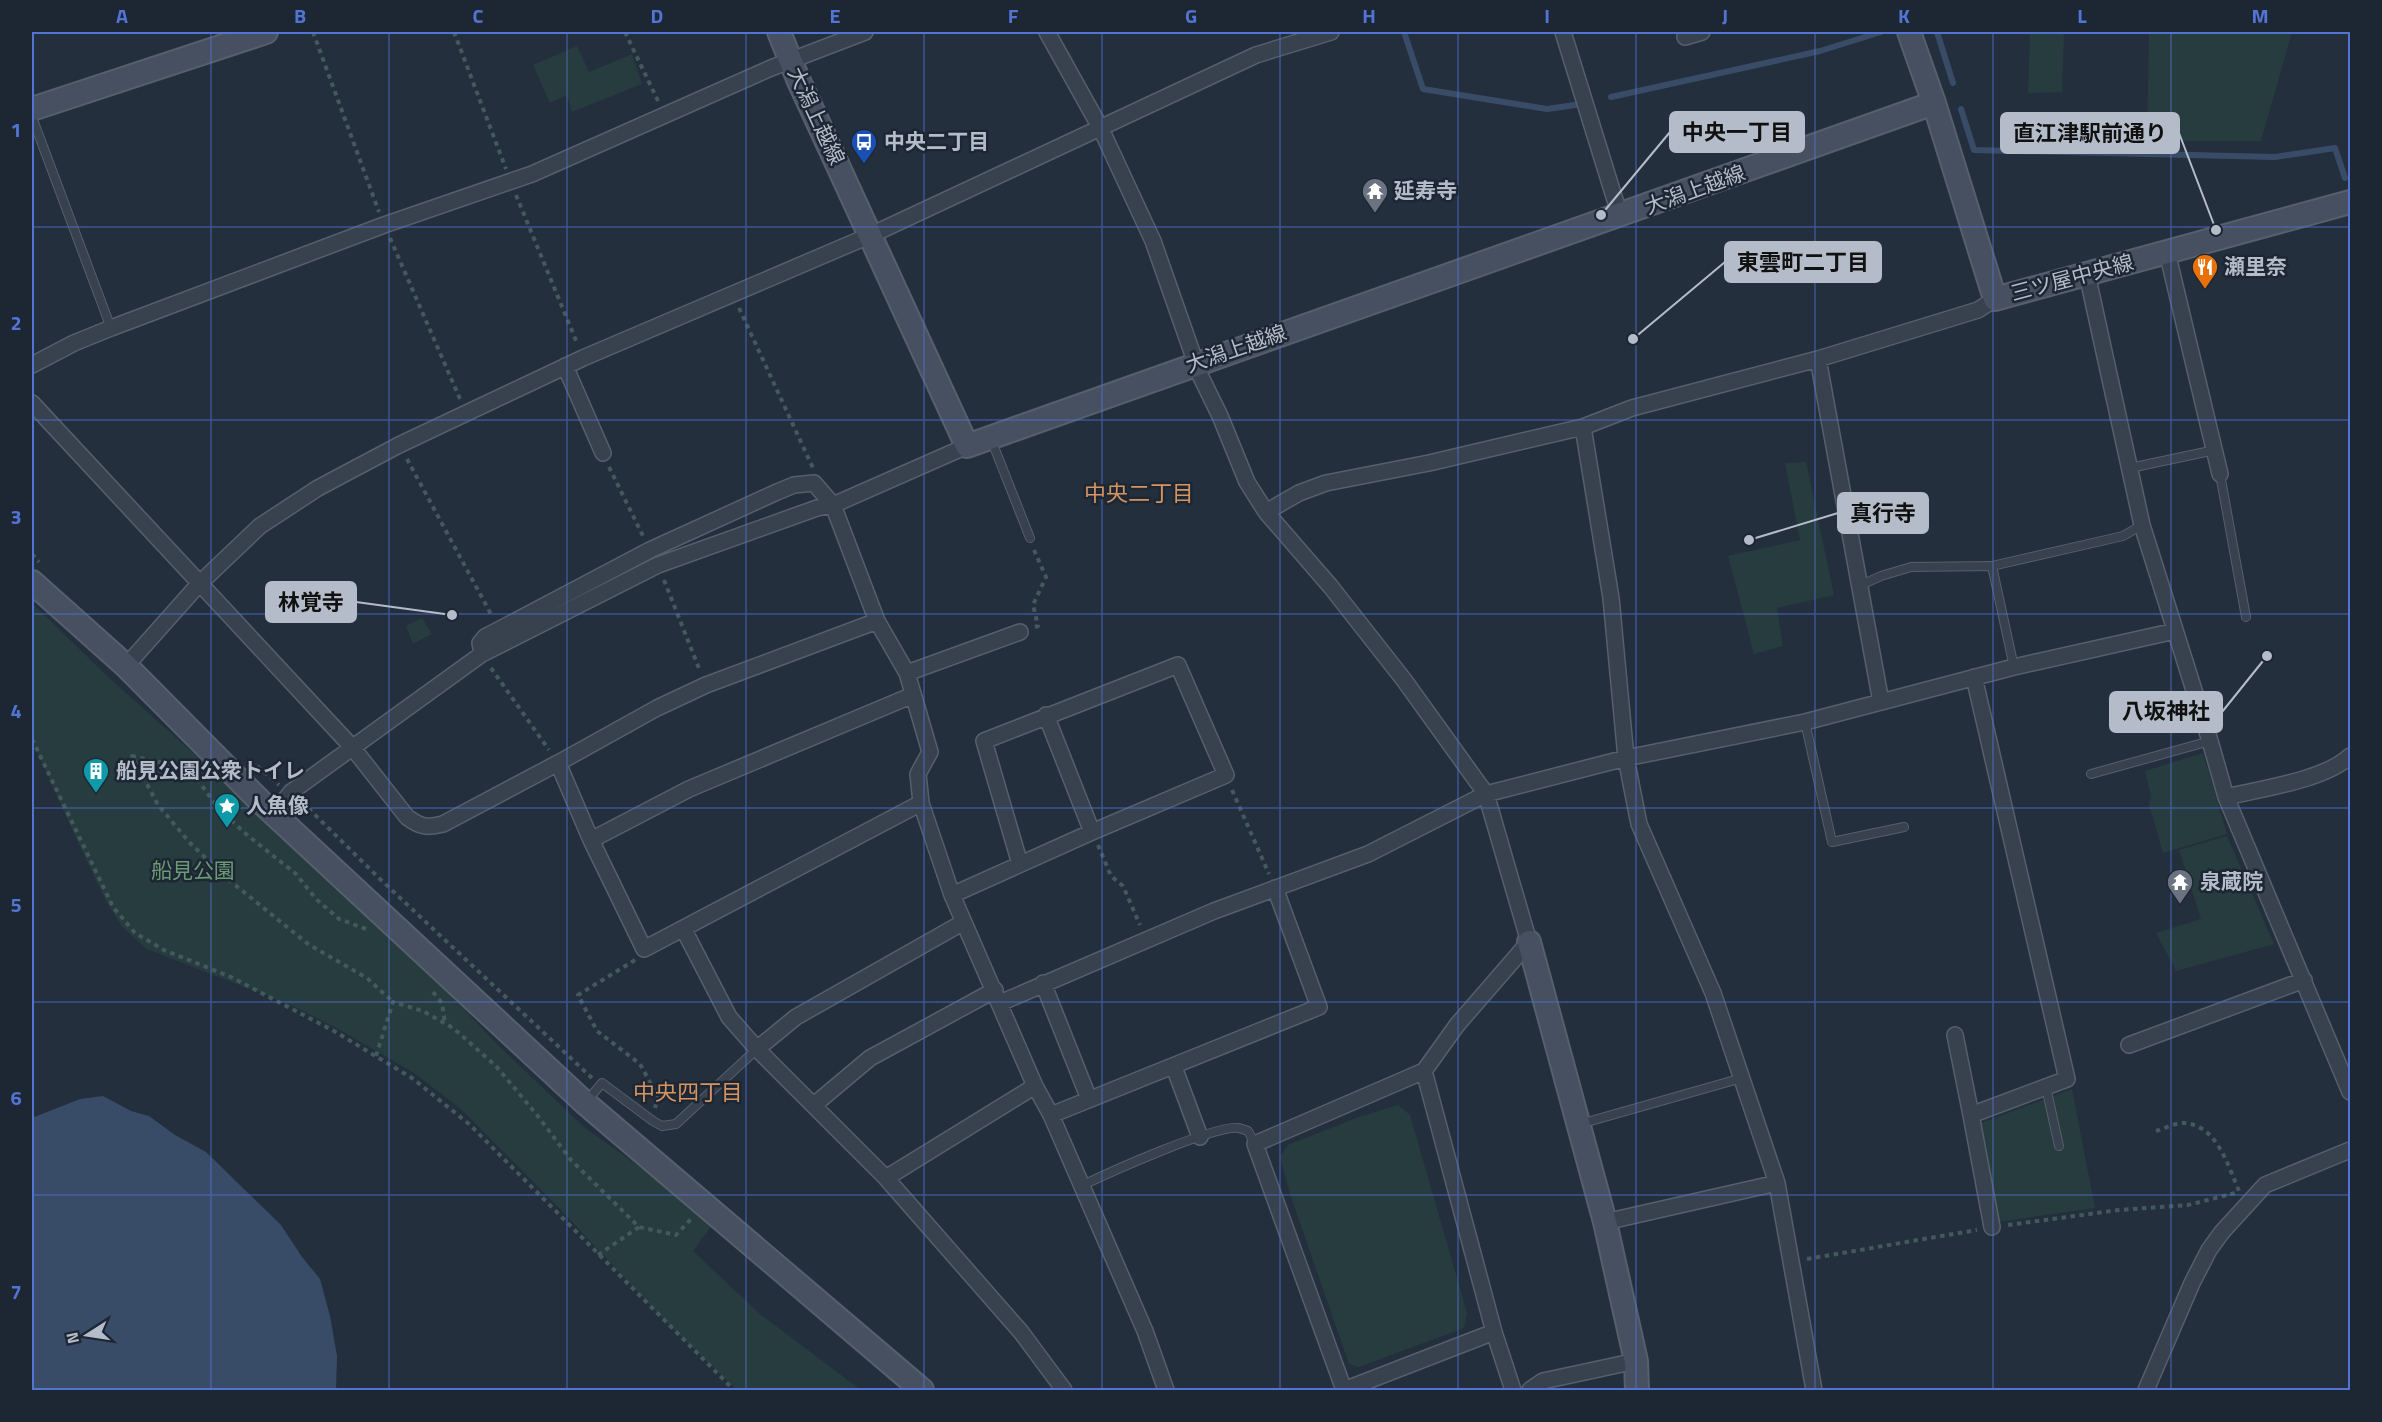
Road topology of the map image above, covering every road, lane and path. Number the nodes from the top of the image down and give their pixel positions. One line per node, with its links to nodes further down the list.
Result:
1 (266, 32): 14 (main road)
2 (313, 32): 20 (path)
3 (625, 32): 15 (path)
4 (779, 32): 12 (main road, 大潟上越線)
5 (865, 32): 12 (street)
6 (1047, 32): 17 (street)
7 (1331, 32): 17 (street)
8 (1563, 32): 19 (street)
9 (1702, 32): 11 (street)
10 (1909, 32): 13 (main road, 三ツ屋中央線)
11 (1685, 37)
12 (790, 61): 15 (street); 21 (main road, 大潟上越線)
13 (1934, 103): 19 (main road, 大潟上越線); 25 (main road, 三ツ屋中央線)
14 (32, 109)
15 (665, 116): 20 (street)
16 (32, 117): 26 (lane)
17 (1101, 129): 21 (street); 28 (street)
18 (2350, 202): 22 (main road, 三ツ屋中央線)
19 (1620, 216): 28 (main road, 大潟上越線)
20 (384, 225): 26 (street); 32 (path)
21 (871, 235): 24 (street); 36 (main road, 大潟上越線)
22 (2167, 252): 23 (main road, 三ツ屋中央線); 37 (street)
23 (2087, 274): 25 (main road, 三ツ屋中央線); 39 (street)
24 (733, 296): 30 (street); 41 (path)
25 (1995, 299): 27 (street)
26 (111, 328): 29 (street)
27 (1818, 359): 33 (street); 51 (street)
28 (1196, 363): 34 (main road, 大潟上越線); 43 (street)
29 (32, 365)
30 (565, 366): 32 (street); 38 (street)
31 (32, 403): 50 (street)
32 (467, 413): 35 (street)
33 (1583, 427): 43 (street); 71 (street)
34 (990, 438): 36 (main road, 大潟上越線); 45 (lane)
35 (399, 446): 50 (street); 54 (path)
36 (967, 446): 42 (street)
37 (2215, 450): 39 (lane); 40 (street)
38 (603, 453): 46 (path)
39 (2130, 468): 44 (street)
40 (2220, 474): 52 (lane)
41 (814, 483): 42 (street); 46 (street)
42 (833, 505): 47 (street); 53 (street)
43 (1266, 512): 76 (street)
44 (2142, 525): 48 (lane); 55 (street)
45 (1030, 538): 56 (path)
46 (650, 550): 54 (street)
47 (658, 565): 57 (street); 62 (path)
48 (1992, 566): 51 (lane); 59 (lane)
49 (32, 582): 58 (main road)
50 (199, 584): 58 (street); 69 (street)
51 (1859, 586): 64 (street)
52 (2246, 617)
53 (877, 621): 60 (street); 62 (street)
54 (499, 628): 57 (street)
55 (2175, 631): 59 (street); 68 (street)
56 (1020, 632): 60 (street)
57 (482, 654): 69 (street); 72 (path)
58 (126, 666): 79 (main road)
59 (2014, 667): 61 (street)
60 (907, 673): 63 (street)
61 (1974, 677): 64 (street); 107 (street)
62 (706, 685): 72 (street)
63 (913, 695): 78 (street); 82 (street)
64 (1881, 702): 66 (street)
65 (1046, 716): 74 (street); 81 (street); 83 (street)
66 (1805, 722): 71 (street); 80 (lane)
67 (32, 739): 101 (path)
68 (2210, 741): 73 (lane); 77 (street)
69 (352, 747): 72 (street); 75 (street)
70 (2350, 756): 77 (street)
71 (1626, 758): 76 (street); 104 (street)
72 (558, 763): 82 (street)
73 (2091, 774)
74 (1226, 775): 81 (street); 84 (path)
75 (286, 789): 79 (street); 105 (path)
76 (1486, 794): 84 (street); 90 (street)
77 (2226, 797): 92 (street)
78 (921, 803): 85 (street); 87 (street)
79 (274, 814): 110 (main road)
80 (1904, 827)
81 (1092, 832): 83 (street); 89 (path)
82 (591, 840): 91 (street)
83 (1020, 864): 85 (street)
84 (1275, 888): 89 (street); 102 (street)
85 (952, 895): 86 (street)
86 (962, 923): 95 (street); 100 (street)
87 (684, 930): 91 (street); 100 (street)
88 (372, 935): 96 (path)
89 (1147, 939): 93 (street)
90 (1529, 942): 103 (street); 115 (main road)
91 (644, 949): 114 (path)
92 (2304, 980): 99 (street); 108 (street)
93 (1044, 983): 95 (street); 109 (street)
94 (429, 987): 97 (path)
95 (998, 996): 106 (street); 111 (street)
96 (393, 1002): 97 (path); 101 (path)
97 (445, 1023): 128 (path)
98 (1955, 1035): 113 (street)
99 (2129, 1045)
100 (757, 1049): 111 (street); 114 (lane)
101 (376, 1056): 130 (path)
102 (1174, 1067): 109 (street); 117 (street)
103 (1424, 1071): 118 (street); 132 (street)
104 (1742, 1078): 115 (lane); 122 (street)
105 (593, 1080)
106 (1035, 1086): 112 (street); 121 (street)
107 (2046, 1087): 113 (street); 119 (lane)
108 (2350, 1092)
109 (1089, 1099): 112 (street)
110 (585, 1103): 114 (lane); 126 (main road)
111 (814, 1105): 121 (street)
112 (1051, 1115): 124 (street)
113 (1971, 1115): 129 (street)
114 (653, 1121)
115 (1579, 1124): 127 (main road)
116 (2156, 1131): 125 (path)
117 (1200, 1137): 118 (lane); 124 (lane)
118 (1255, 1143): 138 (street)
119 (2059, 1146)
120 (2350, 1150): 123 (street)
121 (886, 1178): 136 (street)
122 (1777, 1183): 127 (street); 131 (street)
123 (2265, 1185): 125 (path); 143 (street)
124 (1081, 1186): 137 (street)
125 (2239, 1192): 129 (path)
126 (705, 1205): 128 (path); 135 (main road)
127 (1605, 1222): 133 (main road)
128 (639, 1227): 130 (path)
129 (1992, 1227): 131 (path)
130 (598, 1255): 134 (path)
131 (1791, 1262): 142 (street)
132 (1494, 1332): 138 (street); 139 (street)
133 (1636, 1361): 140 (street); 141 (main road)
134 (734, 1390)
135 (922, 1390)
136 (1064, 1390)
137 (1166, 1390)
138 (1344, 1390)
139 (1513, 1390)
140 (1530, 1390)
141 (1637, 1390)
142 (1814, 1390)
143 (2146, 1390)

